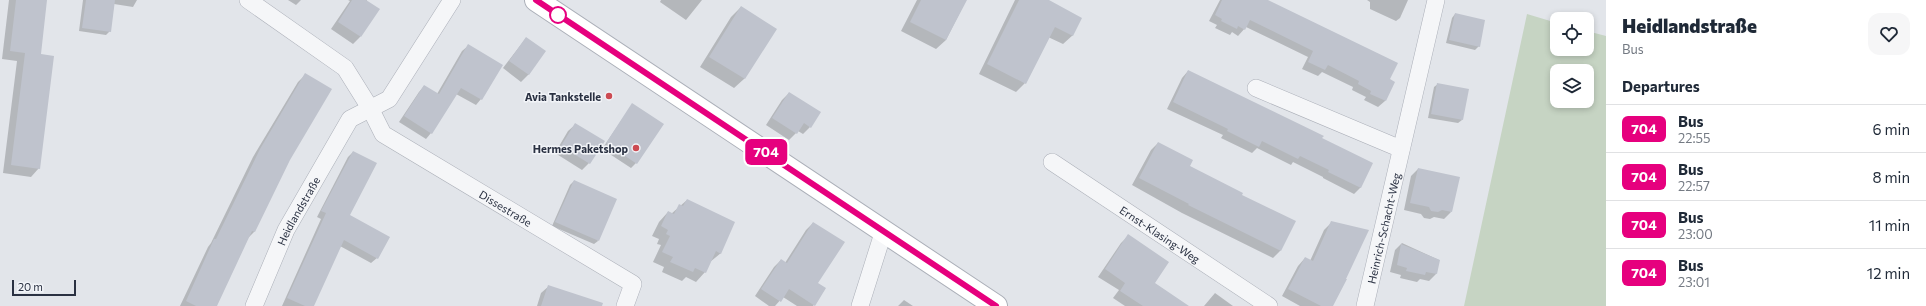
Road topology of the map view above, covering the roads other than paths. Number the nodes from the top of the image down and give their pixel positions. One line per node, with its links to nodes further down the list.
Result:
1 (248, 0): 6 (street)
2 (452, 0): 6 (street, Heidlandstraße)
3 (536, 0): 9 (street)
4 (1436, 0): 7 (street, Heinrich-Schacht-Weg)
5 (1256, 88): 7 (street)
6 (370, 108): 10 (street, Heidlandstraße); 11 (street, Dissestraße)
7 (1400, 149): 15 (street, Heinrich-Schacht-Weg)
8 (1052, 162): 14 (street, Ernst-Klasing-Weg)
9 (884, 230): 12 (street); 13 (street)
10 (254, 306)
11 (625, 306)
12 (860, 306)
13 (996, 306)
14 (1268, 306)
15 (1365, 306)

